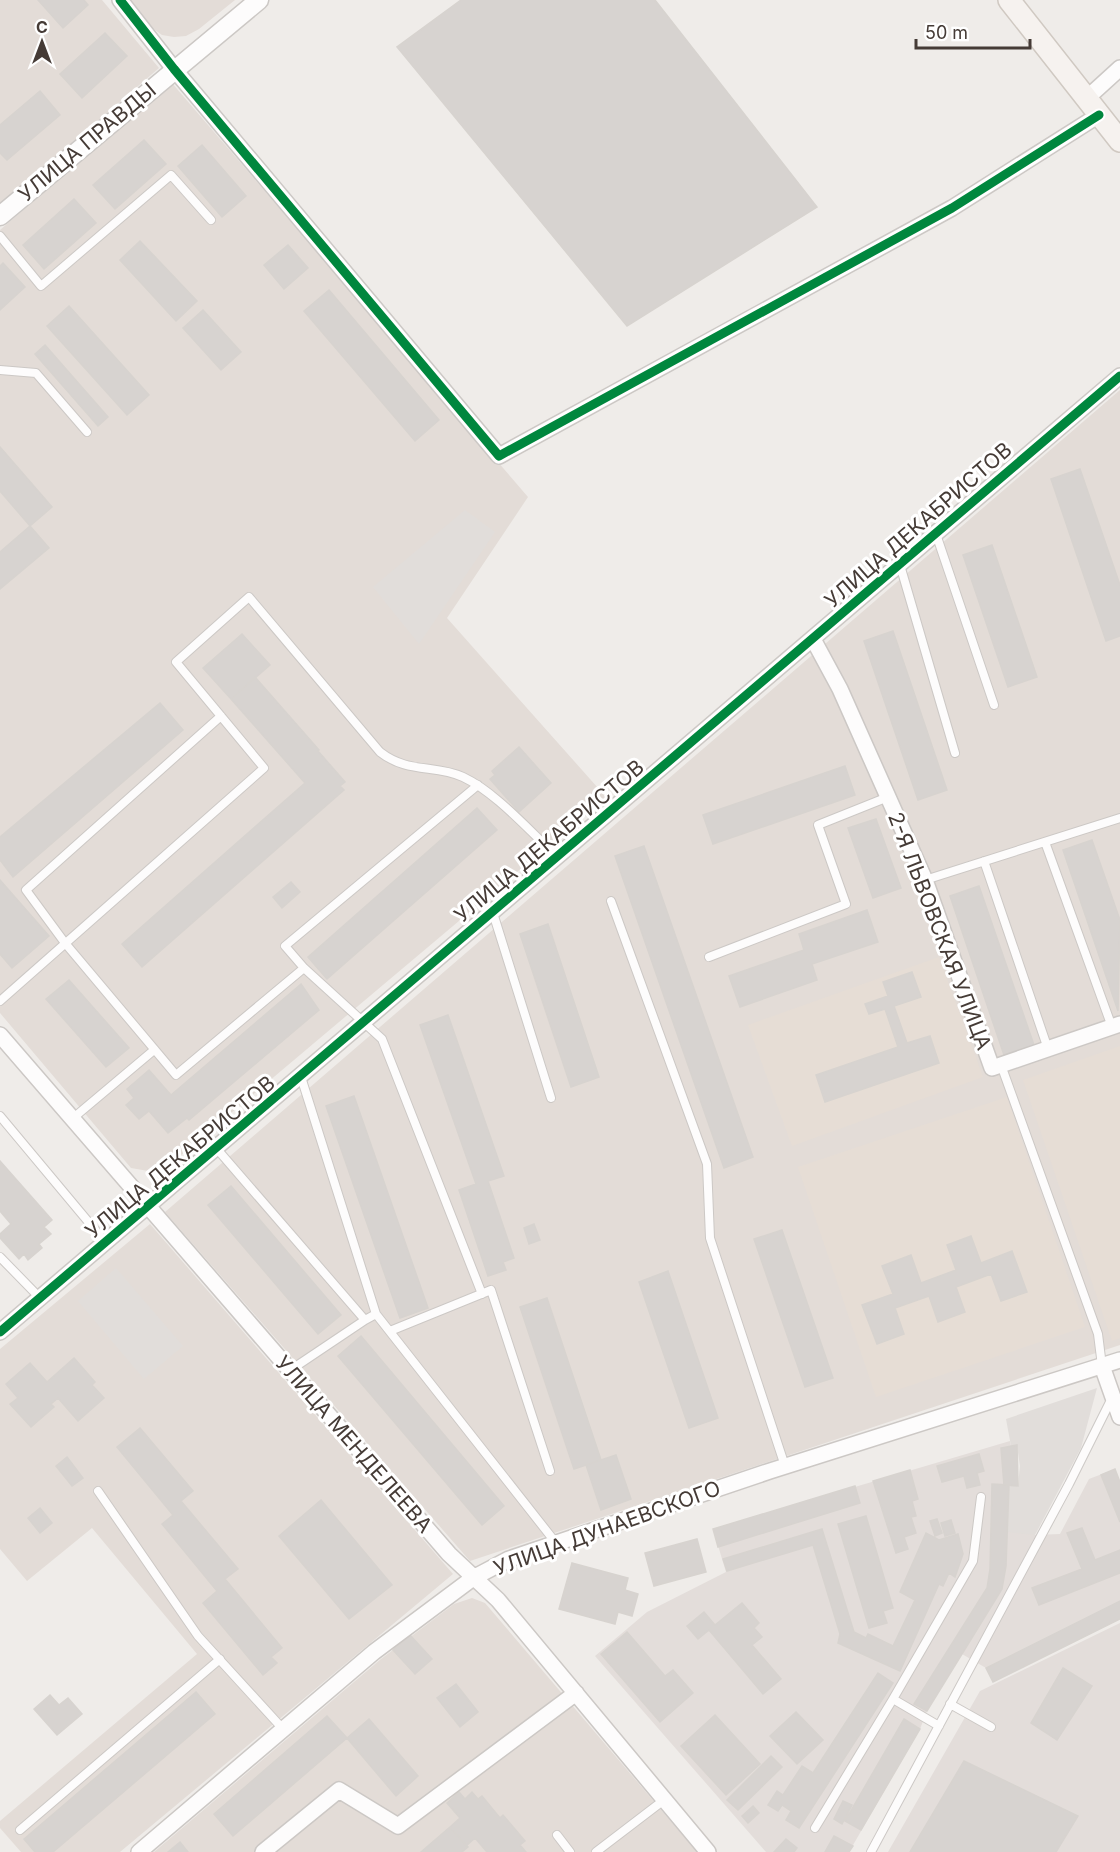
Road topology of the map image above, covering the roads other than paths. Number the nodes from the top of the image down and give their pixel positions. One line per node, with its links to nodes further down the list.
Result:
1 (120, 0): 5 (street)
2 (258, 0): 5 (street, УЛИЦА ПРАВДЫ)
3 (1009, 0): 6 (main road)
4 (1120, 68): 6 (street)
5 (174, 69): 6 (street); 8 (street, УЛИЦА ПРАВДЫ)
6 (1092, 107): 7 (main road)
7 (1120, 141)
8 (0, 216)
9 (211, 220): 10 (lane)
10 (0, 236)
11 (0, 370): 13 (lane)
12 (1120, 376): 14 (street, УЛИЦА ДЕКАБРИСТОВ)
13 (87, 432)
14 (936, 534): 15 (street, УЛИЦА ДЕКАБРИСТОВ); 17 (lane)
15 (900, 565): 16 (street, УЛИЦА ДЕКАБРИСТОВ); 19 (lane)
16 (813, 639): 21 (street, 2-Я ЛЬВОВСКАЯ УЛИЦА); 24 (street, УЛИЦА ДЕКАБРИСТОВ)
17 (994, 705)
18 (221, 716): 20 (lane); 29 (lane); 29 (lane)
19 (955, 753)
20 (478, 785): 24 (lane); 31 (lane)
21 (888, 797): 26 (street, 2-Я ЛЬВОВСКАЯ УЛИЦА); 30 (lane)
22 (1120, 818): 23 (lane)
23 (1045, 842): 25 (lane); 34 (lane)
24 (558, 857): 28 (street, УЛИЦА ДЕКАБРИСТОВ)
25 (984, 861): 26 (lane); 36 (lane)
26 (925, 880): 38 (street, 2-Я ЛЬВОВСКАЯ УЛИЦА)
27 (611, 901): 58 (lane)
28 (493, 914): 33 (street, УЛИЦА ДЕКАБРИСТОВ); 40 (lane)
29 (65, 943): 32 (lane); 37 (lane)
30 (709, 957)
31 (304, 968): 33 (lane); 37 (lane)
32 (0, 1001)
33 (361, 1023): 39 (street, УЛИЦА ДЕКАБРИСТОВ); 47 (lane)
34 (1116, 1025): 36 (street, 2-Я ЛЬВОВСКАЯ УЛИЦА)
35 (0, 1035): 42 (street, УЛИЦА МЕНДЕЛЕЕВА)
36 (1048, 1049): 38 (street, 2-Я ЛЬВОВСКАЯ УЛИЦА)
37 (154, 1050): 42 (lane)
38 (1001, 1065): 54 (lane)
39 (301, 1077): 43 (street, УЛИЦА ДЕКАБРИСТОВ); 49 (lane)
40 (551, 1098)
41 (0, 1116): 45 (lane)
42 (72, 1119): 44 (street, УЛИЦА МЕНДЕЛЕЕВА)
43 (217, 1149): 44 (street, УЛИЦА ДЕКАБРИСТОВ); 50 (lane)
44 (148, 1208): 45 (street, УЛИЦА ДЕКАБРИСТОВ); 55 (street, УЛИЦА МЕНДЕЛЕЕВА)
45 (106, 1243): 48 (street, УЛИЦА ДЕКАБРИСТОВ)
46 (0, 1257): 48 (lane)
47 (482, 1294): 51 (lane); 59 (lane)
48 (40, 1298): 52 (street, УЛИЦА ДЕКАБРИСТОВ)
49 (376, 1314): 50 (lane); 51 (lane)
50 (365, 1320): 55 (lane)
51 (390, 1331): 62 (lane)
52 (0, 1332)
53 (1120, 1360): 54 (street, УЛИЦА ДУНАЕВСКОГО)
54 (1102, 1366): 56 (street); 58 (street, УЛИЦА ДУНАЕВСКОГО)
55 (290, 1371): 63 (street, УЛИЦА МЕНДЕЛЕЕВА)
56 (1113, 1396): 57 (street); 67 (lane)
57 (1120, 1417)
58 (785, 1466): 62 (street, УЛИЦА ДУНАЕВСКОГО)
59 (550, 1471)
60 (98, 1491): 64 (lane)
61 (981, 1497): 66 (lane)
62 (556, 1543): 63 (street, УЛИЦА ДУНАЕВСКОГО)
63 (473, 1578): 65 (street, УЛИЦА МЕНДЕЛЕЕВА); 70 (street, УЛИЦА ДУНАЕВСКОГО)
64 (220, 1659): 70 (lane); 73 (lane)
65 (576, 1693): 71 (street, УЛИЦА МЕНДЕЛЕЕВА); 76 (street)
66 (893, 1699): 68 (lane); 72 (lane)
67 (950, 1704): 68 (lane); 69 (lane)
68 (939, 1726): 80 (lane)
69 (991, 1727)
70 (283, 1729): 75 (street, УЛИЦА ДУНАЕВСКОГО)
71 (664, 1800): 78 (lane); 79 (street, УЛИЦА МЕНДЕЛЕЕВА)
72 (815, 1828)
73 (20, 1830)
74 (557, 1835): 77 (lane)
75 (139, 1852)
76 (263, 1852)
77 (570, 1852)
78 (596, 1852)
79 (708, 1852)
80 (871, 1852)

